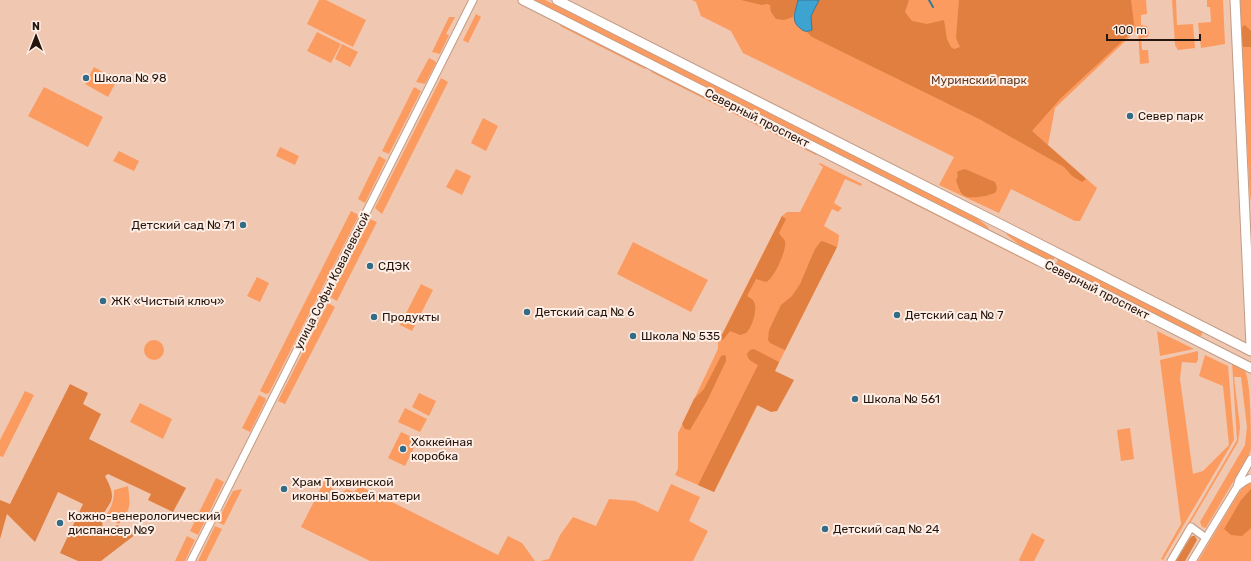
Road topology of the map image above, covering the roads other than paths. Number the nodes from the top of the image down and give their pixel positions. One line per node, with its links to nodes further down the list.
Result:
1 (473, 0): 20 (street, улица Софьи Ковалевской)
2 (523, 0): 10 (main road, Северный проспект)
3 (557, 0): 8 (main road, Северный проспект)
4 (1234, 0): 5 (main road)
5 (1244, 197): 6 (main road); 9 (main road)
6 (1251, 205)
7 (1251, 216): 9 (main road)
8 (998, 223): 10 (main road); 11 (main road, Северный проспект)
9 (1246, 225): 13 (main road)
10 (991, 236): 12 (main road, Северный проспект)
11 (1210, 330): 12 (main road); 14 (main road, Северный проспект)
12 (1203, 343): 15 (main road, Северный проспект)
13 (1251, 346)
14 (1251, 351)
15 (1251, 368)
16 (1251, 459): 18 (street)
17 (1251, 478): 18 (street)
18 (1237, 487): 19 (street)
19 (1206, 538): 21 (street); 22 (street)
20 (191, 561)
21 (1171, 561)
22 (1192, 561)

